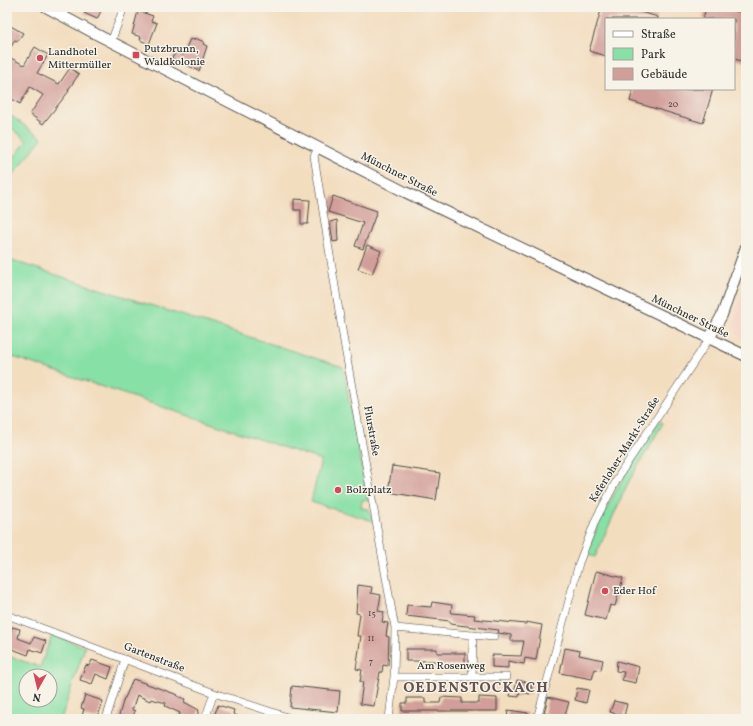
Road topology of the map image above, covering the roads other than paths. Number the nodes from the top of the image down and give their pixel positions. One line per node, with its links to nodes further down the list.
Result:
1 (46, 7): 3 (main road, Münchner Straße)
2 (124, 7): 3 (street)
3 (111, 42): 4 (main road, Münchner Straße)
4 (318, 148): 6 (main road, Münchner Straße); 9 (street, Flurstraße)
5 (746, 247): 6 (main road)
6 (709, 340): 7 (main road, Münchner Straße); 21 (street, Keferloher-Markt-Straße)
7 (746, 356)
8 (7, 615): 12 (street, Gartenstraße)
9 (395, 628): 10 (street); 13 (street, Flurstraße)
10 (473, 635): 11 (street); 14 (street)
11 (494, 637)
12 (126, 660): 16 (street, Gartenstraße); 17 (street)
13 (394, 677): 14 (street, Am Rosenweg); 20 (street, Flurstraße)
14 (472, 677): 15 (street, Am Rosenweg)
15 (507, 677)
16 (214, 693): 18 (street); 19 (street, Gartenstraße)
17 (106, 719)
18 (205, 719)
19 (292, 719)
20 (389, 719)
21 (537, 719)

